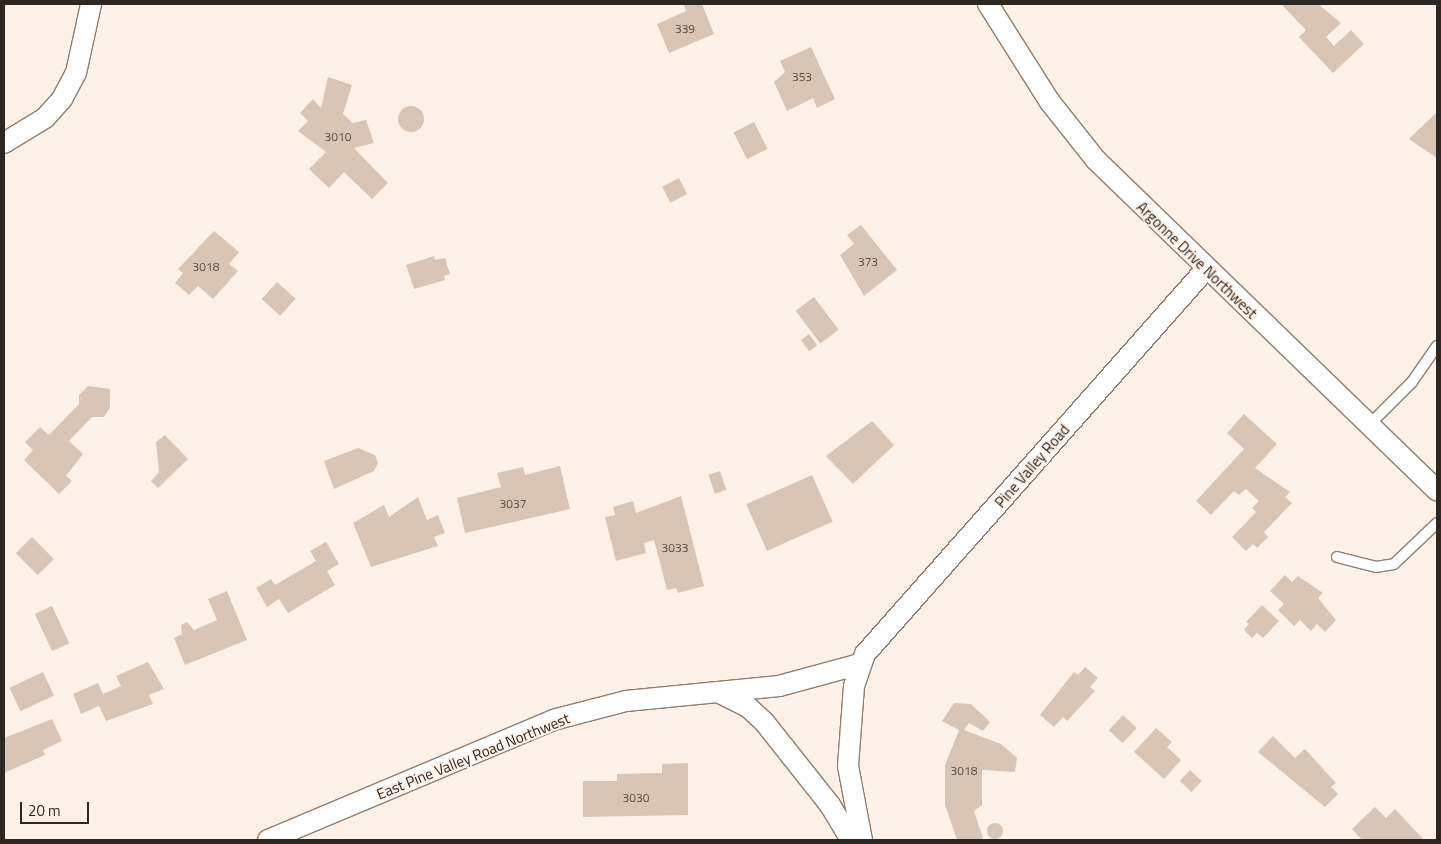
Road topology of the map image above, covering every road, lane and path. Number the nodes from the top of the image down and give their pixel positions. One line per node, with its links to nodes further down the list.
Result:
1 (92, 4): 3 (street)
2 (988, 4): 4 (street, Argonne Drive Northwest)
3 (4, 144)
4 (1206, 269): 6 (street, Argonne Drive Northwest); 10 (street, Pine Valley Road)
5 (1437, 346): 6 (lane)
6 (1369, 425): 7 (street, Argonne Drive Northwest)
7 (1437, 490)
8 (1437, 523): 9 (lane)
9 (1337, 557)
10 (860, 664): 11 (street, East Pine Valley Road Northwest); 14 (street)
11 (718, 692): 12 (street, East Pine Valley Road Northwest); 13 (street)
12 (268, 840)
13 (851, 840)
14 (862, 840)

